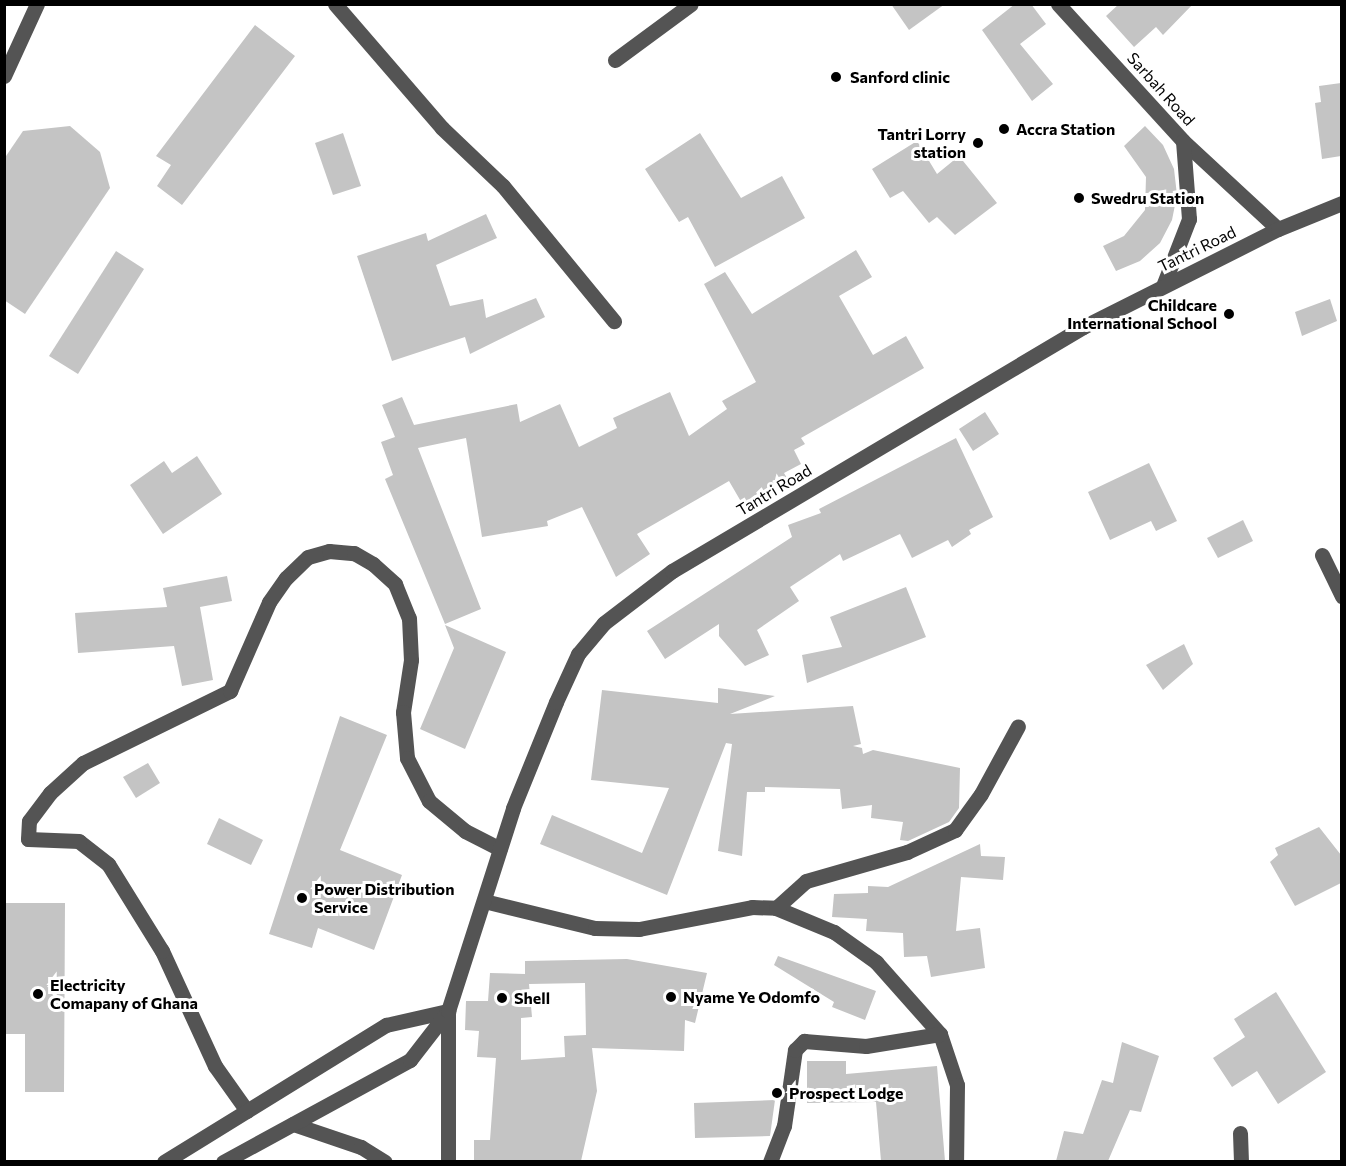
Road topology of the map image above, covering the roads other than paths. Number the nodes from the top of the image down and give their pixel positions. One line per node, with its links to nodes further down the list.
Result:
1 (37, 4): 6 (street)
2 (335, 4): 11 (street)
3 (691, 4): 5 (street)
4 (1058, 4): 7 (street, Sarbah Road)
5 (615, 60)
6 (4, 75)
7 (1183, 141): 9 (street); 10 (street, Sarbah Road)
8 (1341, 203): 9 (street, Tantri Road)
9 (1278, 229): 10 (street, Tantri Road)
10 (1163, 286): 15 (street, Tantri Road)
11 (614, 321)
12 (1322, 555): 13 (street)
13 (1341, 596)
14 (1018, 726): 17 (street)
15 (500, 849): 16 (street, Tantri Road); 20 (street)
16 (484, 901): 17 (street); 18 (street, Tantri Road)
17 (776, 908): 19 (street)
18 (448, 1011): 20 (street); 21 (street); 26 (street)
19 (940, 1034): 27 (street); 28 (street)
20 (247, 1111): 23 (street)
21 (293, 1124): 24 (street); 25 (street)
22 (1240, 1133): 29 (street)
23 (164, 1161)
24 (223, 1161)
25 (385, 1161)
26 (448, 1161)
27 (770, 1161)
28 (956, 1161)
29 (1241, 1161)

